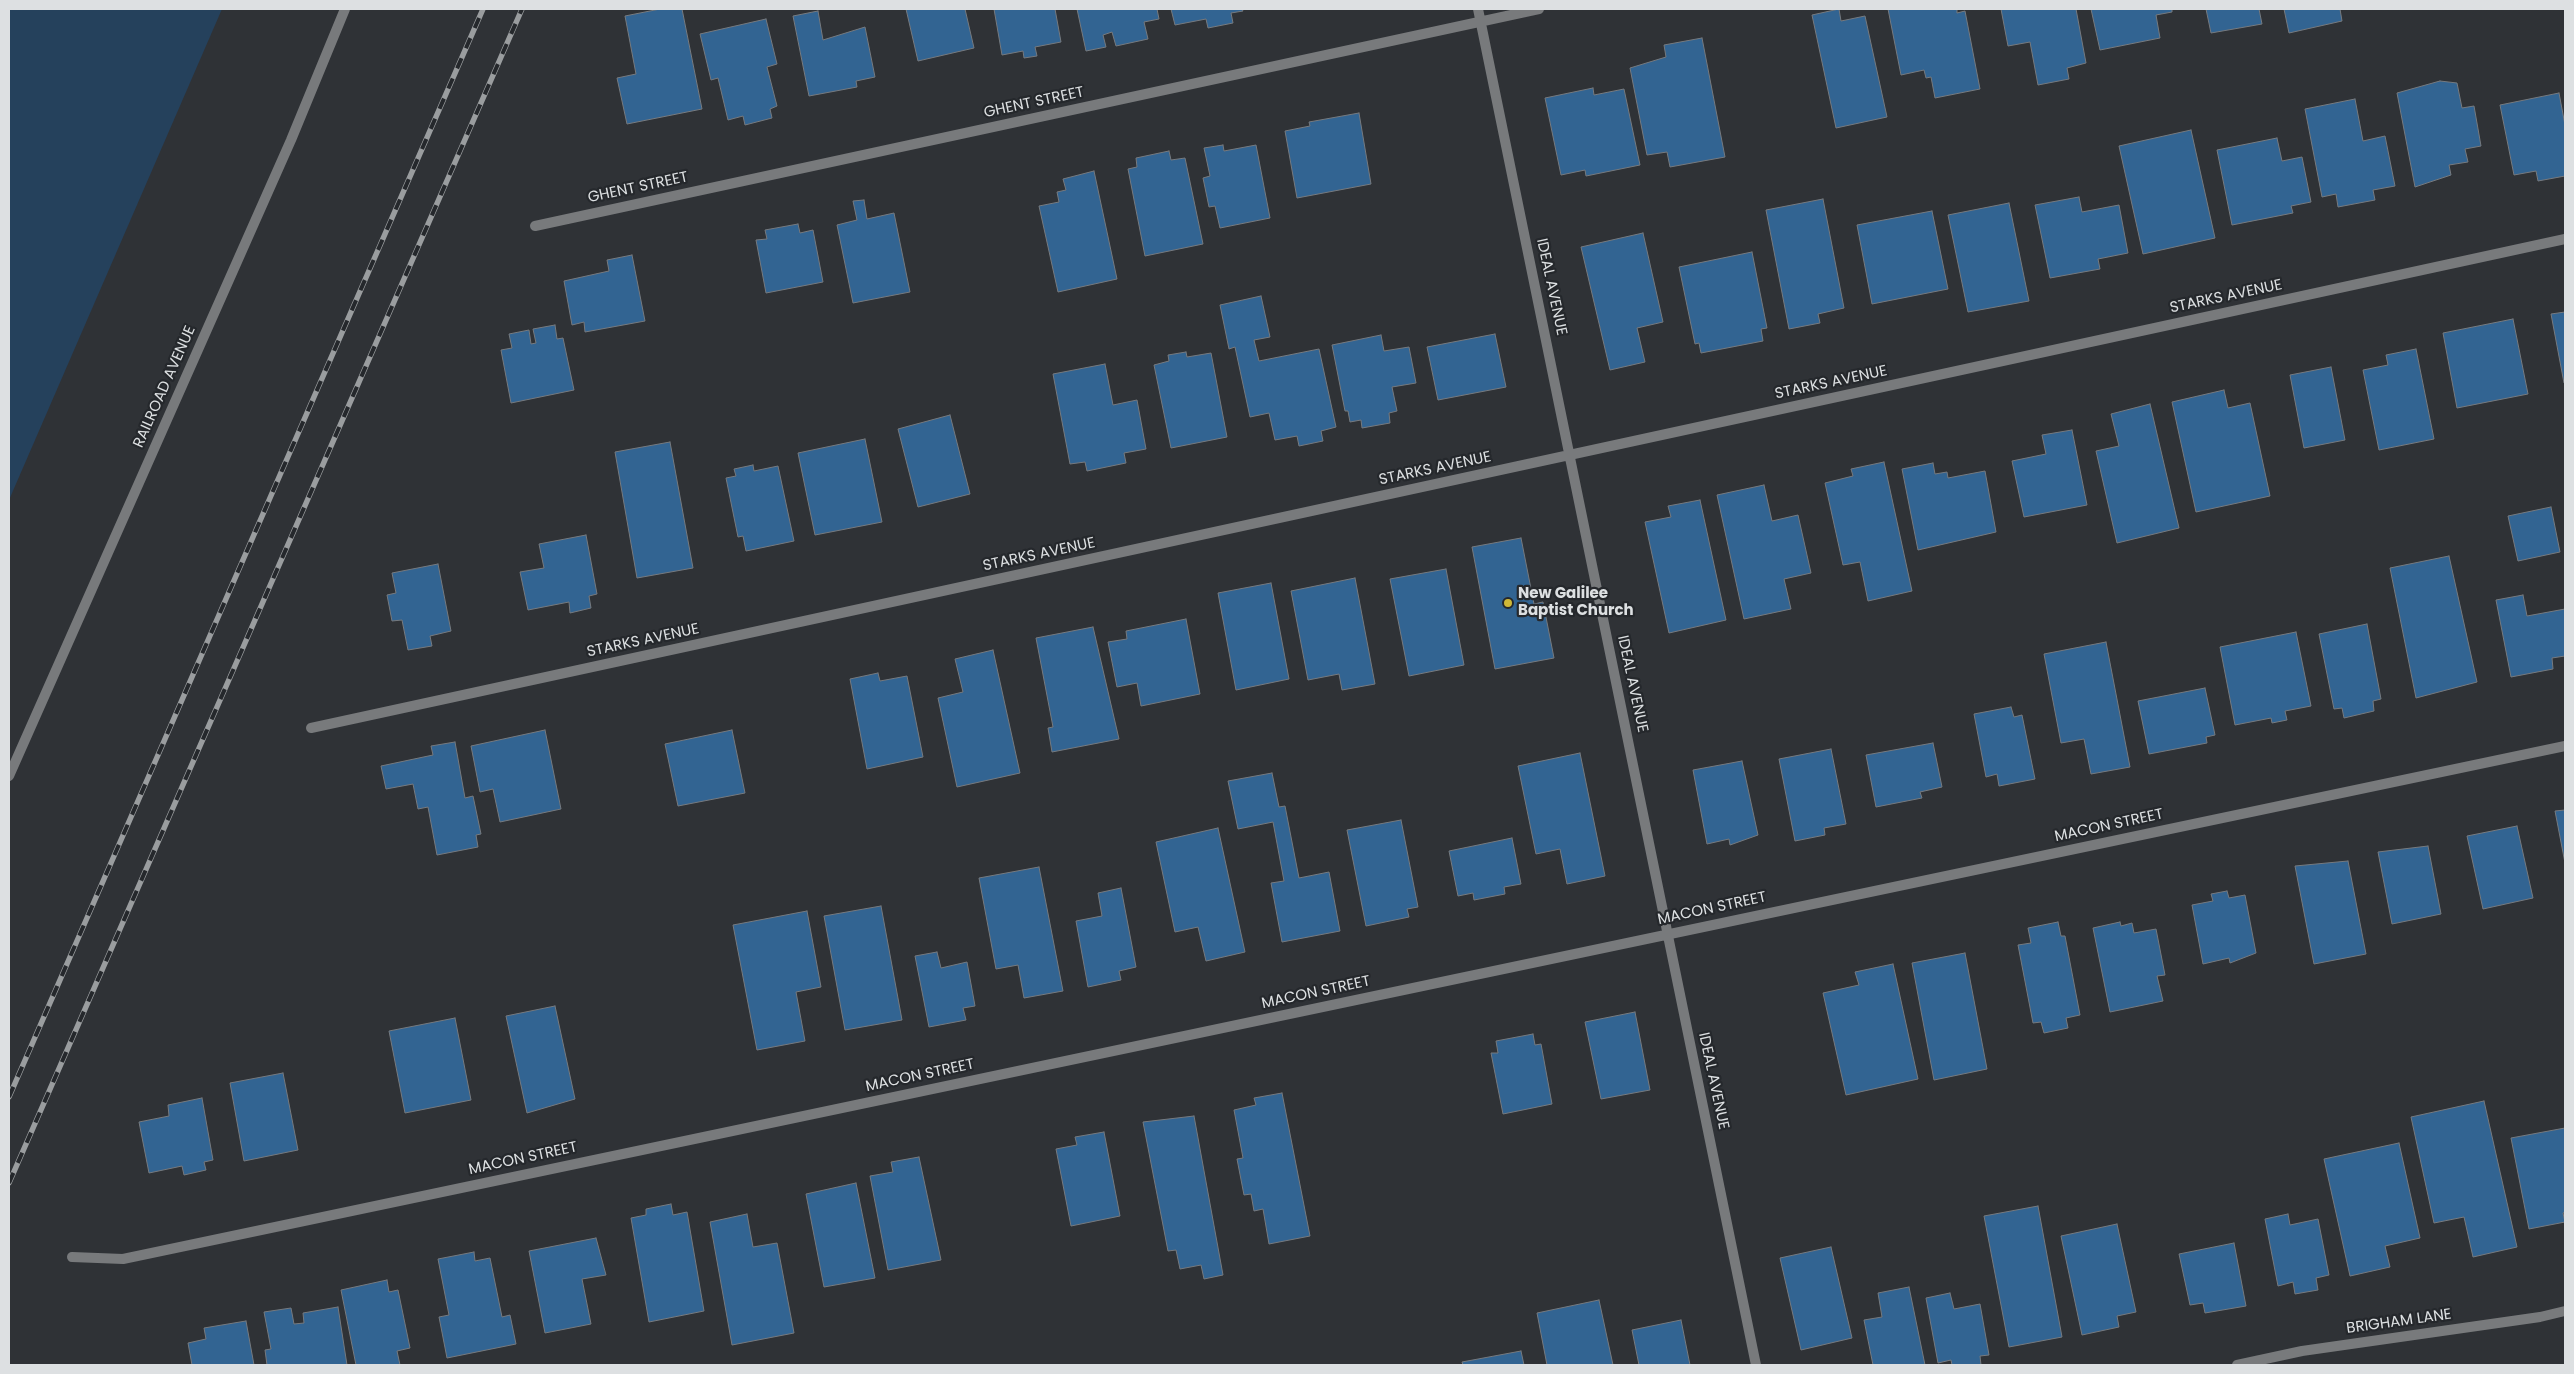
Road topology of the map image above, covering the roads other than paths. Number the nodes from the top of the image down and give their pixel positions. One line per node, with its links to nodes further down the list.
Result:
1 (344, 9): 10 (street, RAILROAD AVENUE)
2 (1478, 9): 4 (street, IDEAL AVENUE)
3 (1539, 9): 4 (street, GHENT STREET)
4 (1481, 21): 5 (street, GHENT STREET); 7 (street, IDEAL AVENUE)
5 (535, 226)
6 (2565, 239): 7 (street, STARKS AVENUE)
7 (1570, 455): 8 (street, STARKS AVENUE); 11 (street, IDEAL AVENUE)
8 (311, 728)
9 (2565, 746): 11 (street, MACON STREET)
10 (9, 776)
11 (1668, 934): 12 (street, MACON STREET); 14 (street, IDEAL AVENUE)
12 (72, 1257)
13 (2565, 1311): 15 (street, BRIGHAM LANE)
14 (1756, 1365)
15 (2237, 1365)

